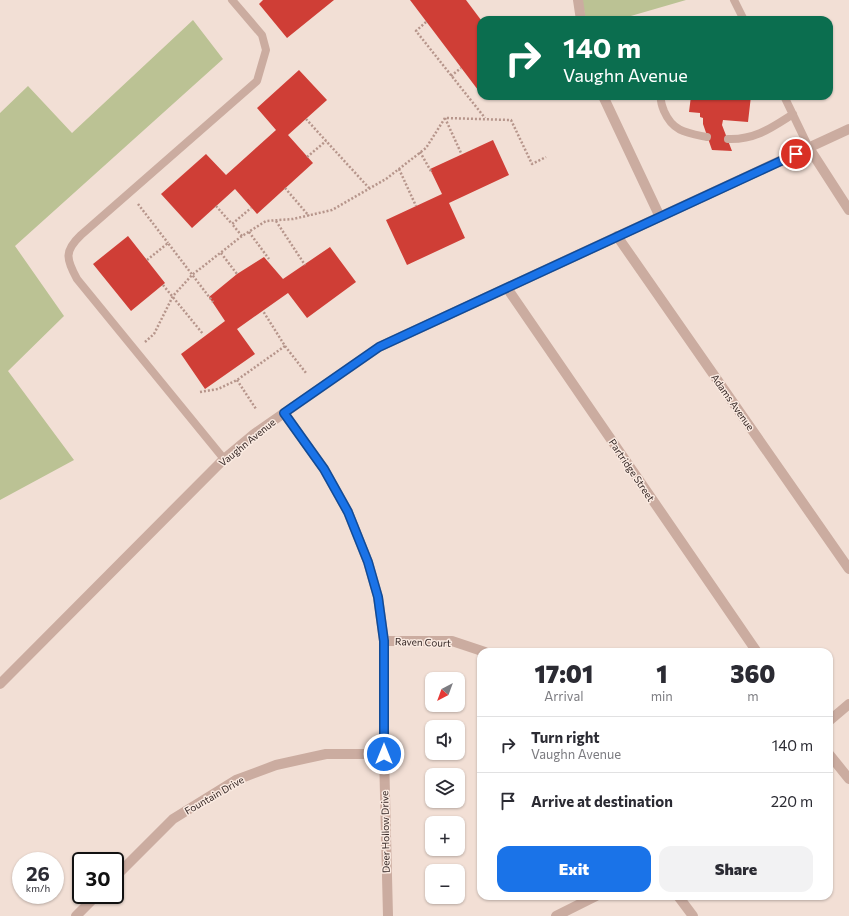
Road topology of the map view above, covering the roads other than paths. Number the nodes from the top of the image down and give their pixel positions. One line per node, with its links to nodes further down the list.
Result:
1 (232, 0): 19 (lane)
2 (578, 0): 4 (street)
3 (734, 0): 5 (lane)
4 (580, 16)
5 (742, 16)
6 (605, 100): 15 (street)
7 (662, 100): 11 (lane)
8 (786, 100): 9 (lane)
9 (793, 114): 12 (lane); 13 (lane)
10 (849, 129): 13 (street, Vaughn Avenue)
11 (707, 137)
12 (728, 139)
13 (809, 148): 14 (street); 15 (street, Vaughn Avenue)
14 (849, 210)
15 (660, 217): 16 (street, Vaughn Avenue)
16 (617, 236): 17 (street, Vaughn Avenue); 20 (street, Adams Avenue)
17 (507, 288): 18 (street, Vaughn Avenue); 22 (street, Partridge Street)
18 (284, 413): 19 (street, Vaughn Avenue); 21 (street, Deer Hollow Drive)
19 (224, 460): 24 (street, Vaughn Avenue)
20 (849, 569)
21 (384, 641): 23 (street, Raven Court); 27 (street, Deer Hollow Drive)
22 (754, 648)
23 (477, 649)
24 (0, 684)
25 (849, 704): 26 (street)
26 (833, 718)
27 (384, 754): 30 (street, Fountain Drive); 35 (street, Deer Hollow Drive)
28 (833, 759): 29 (street)
29 (849, 779)
30 (124, 868)
31 (588, 900): 36 (street)
32 (681, 900): 37 (street)
33 (88, 904): 34 (street)
34 (76, 916)
35 (388, 916)
36 (556, 916)
37 (693, 916)

